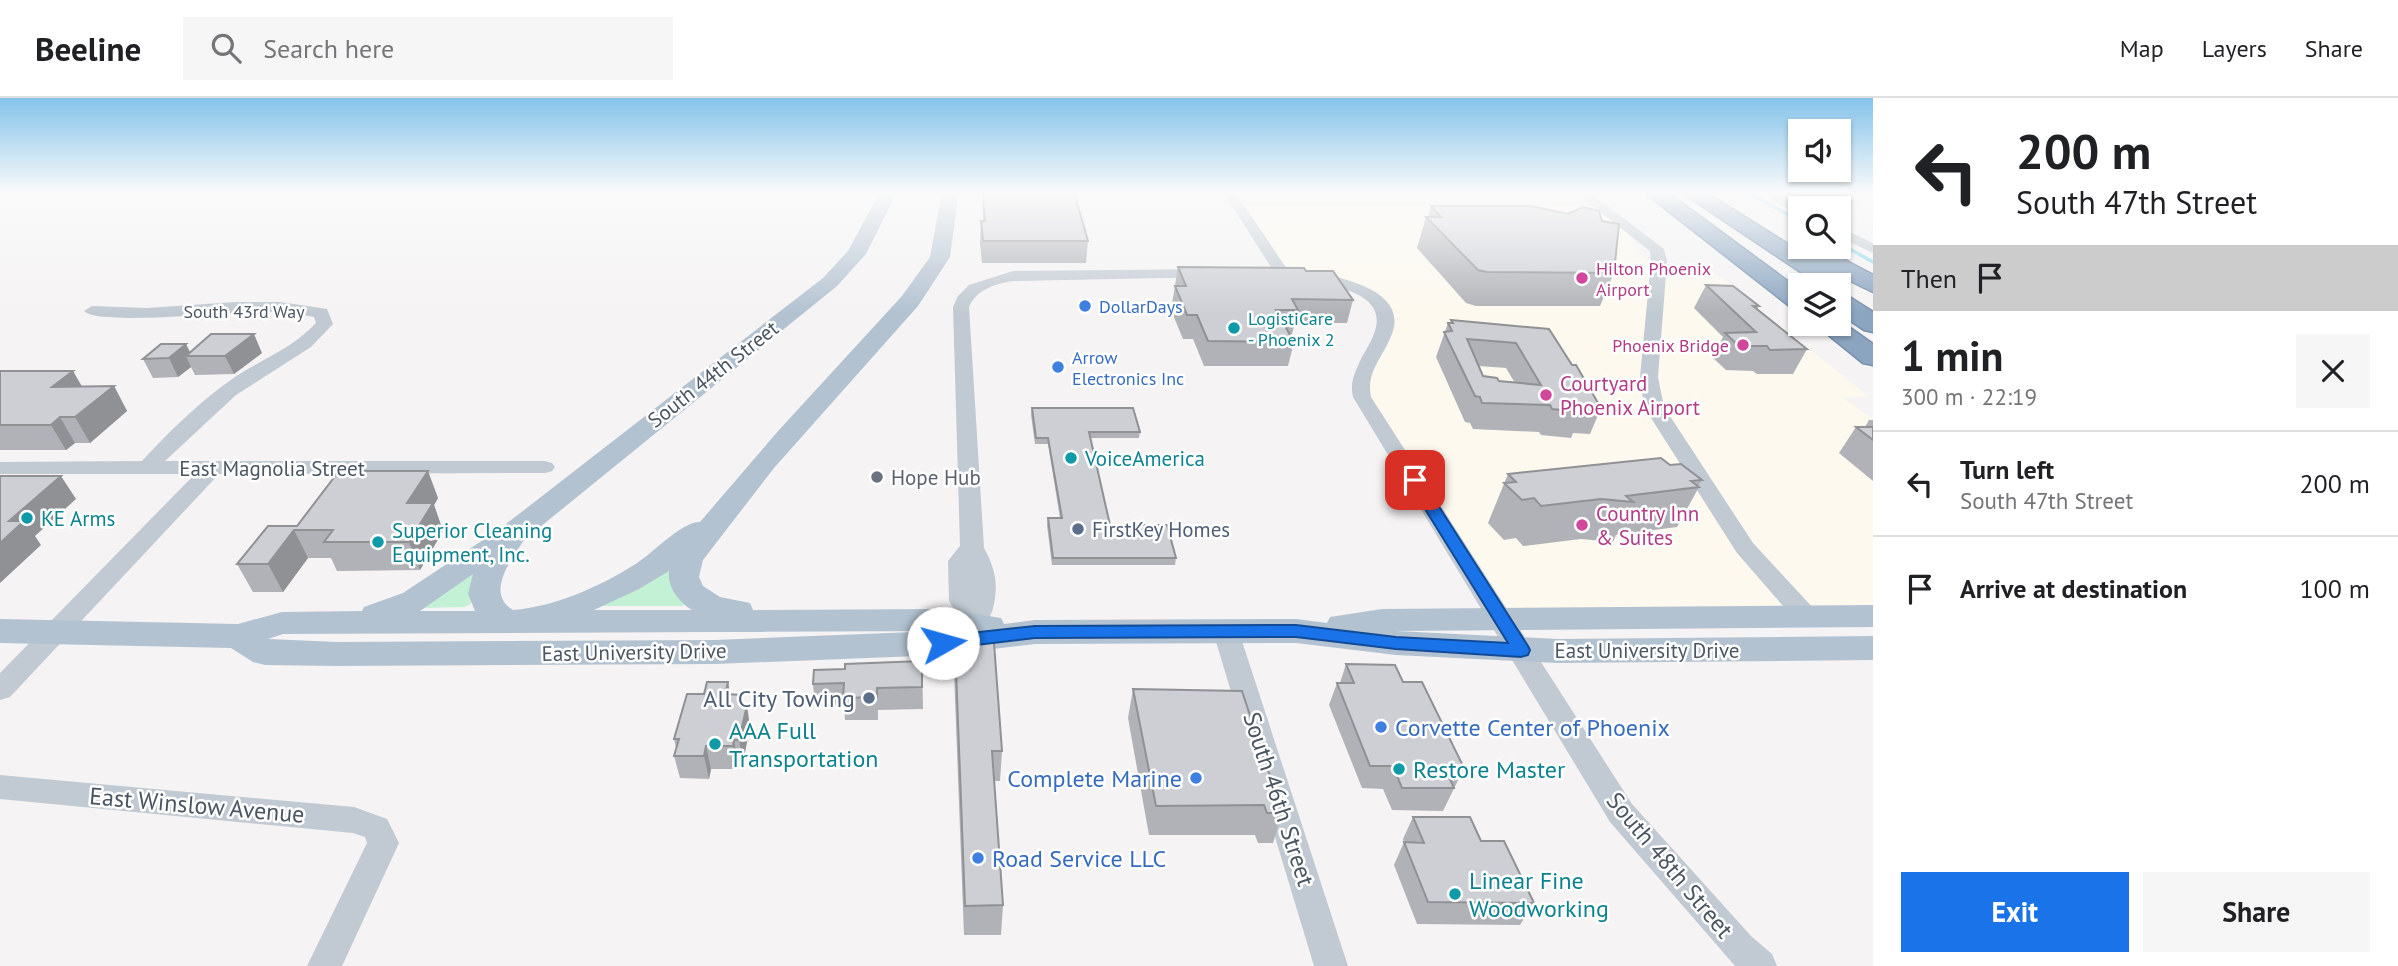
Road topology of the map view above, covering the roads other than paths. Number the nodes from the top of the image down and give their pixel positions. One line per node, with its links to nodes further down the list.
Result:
1 (867, 233): 32 (main road, South 44th Street)
2 (945, 233): 31 (main road)
3 (1256, 233): 15 (street)
4 (1635, 233): 33 (street)
5 (1708, 233): 19 (highway)
6 (1734, 233): 11 (highway)
7 (1754, 233): 12 (highway)
8 (1851, 238): 9 (street)
9 (1873, 250)
10 (1826, 259): 18 (highway)
11 (1797, 273)
12 (1818, 273)
13 (1225, 274): 17 (street)
14 (1266, 275): 15 (street)
15 (1283, 275): 16 (street)
16 (1336, 281): 35 (street)
17 (982, 284): 38 (street)
18 (1873, 285)
19 (1788, 293)
20 (1851, 295): 22 (highway)
21 (1851, 309): 24 (highway)
22 (1873, 309)
23 (92, 311): 29 (street, South 43rd Way)
24 (1873, 324)
25 (1844, 336): 26 (highway)
26 (1873, 357)
27 (545, 467): 30 (street, East Magnolia Street)
28 (0, 468): 29 (street, East Magnolia Street)
29 (147, 468): 30 (street, East Magnolia Street)
30 (212, 469): 40 (street)
31 (745, 485): 36 (main road); 38 (main road)
32 (512, 536): 36 (main road); 37 (main road)
33 (1805, 616): 34 (main road, East University Drive); 35 (main road, East University Drive); 46 (main road)
34 (1873, 616)
35 (1503, 621): 41 (main road, East University Drive); 45 (street)
36 (514, 622): 37 (main road, East University Drive); 38 (main road, East University Drive); 47 (main road)
37 (327, 624): 43 (main road, East University Drive)
38 (965, 627): 42 (main road, East University Drive); 47 (main road, East University Drive)
39 (0, 631): 40 (main road, East University Drive)
40 (57, 631): 43 (main road, East University Drive); 48 (street)
41 (1296, 631): 42 (main road, East University Drive); 45 (main road, East University Drive)
42 (1226, 632): 51 (street, South 46th Street)
43 (238, 636): 47 (main road, East University Drive)
44 (1873, 648): 46 (main road, East University Drive)
45 (1521, 650): 46 (main road, East University Drive); 52 (street, South 48th Street)
46 (1662, 650)
47 (500, 653)
48 (0, 691)
49 (0, 787): 50 (street, East Winslow Avenue)
50 (324, 966)
51 (1331, 966)
52 (1760, 966)

